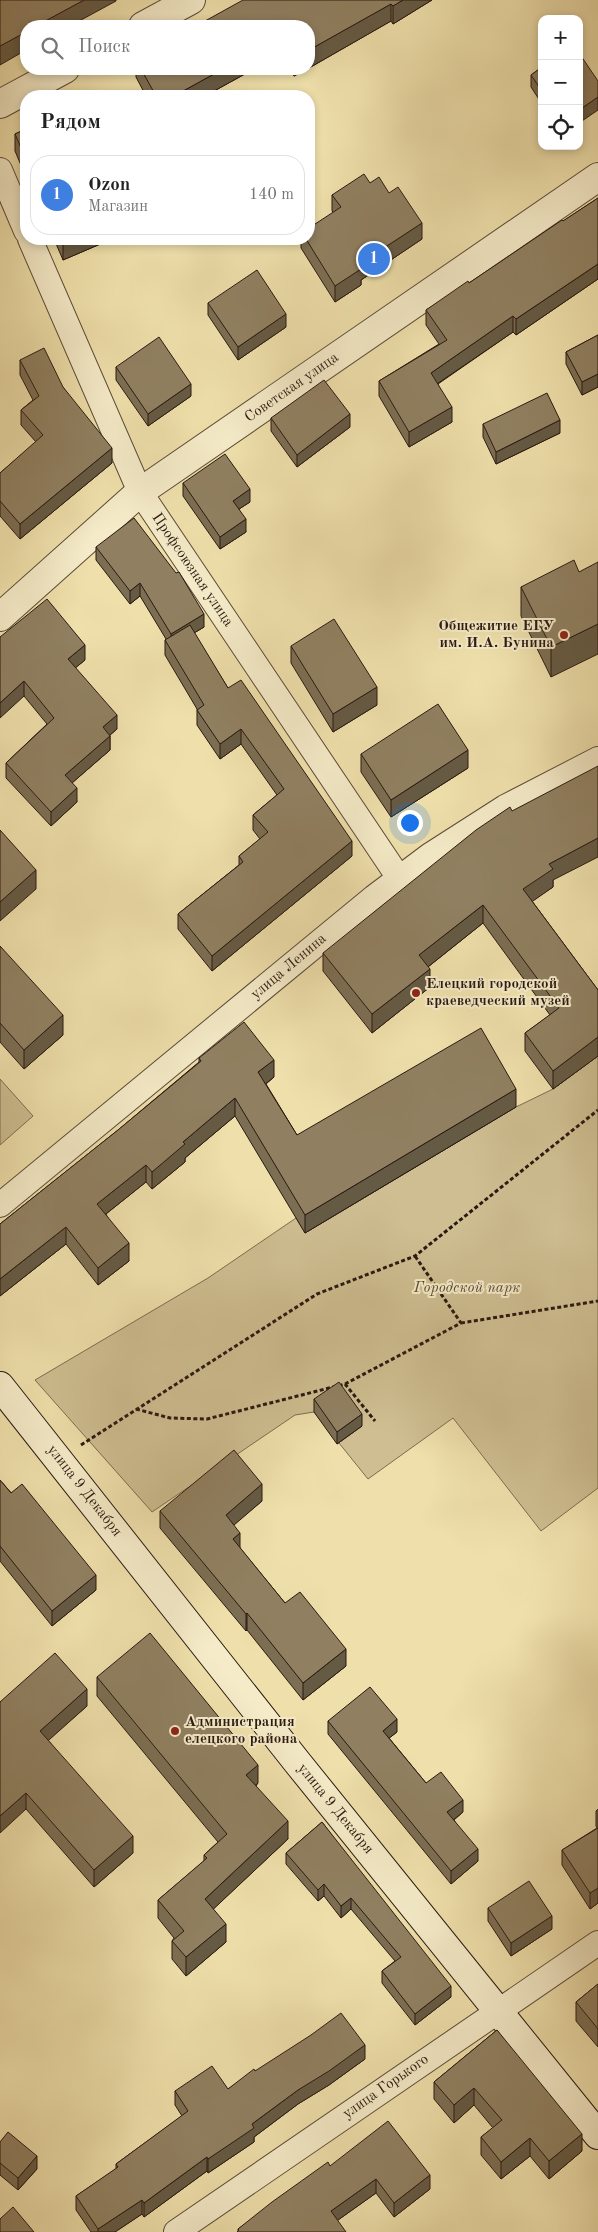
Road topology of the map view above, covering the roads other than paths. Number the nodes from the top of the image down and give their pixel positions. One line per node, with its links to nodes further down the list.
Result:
1 (191, 0): 2 (main road)
2 (153, 20)
3 (54, 75): 4 (main road)
4 (26, 90)
5 (20, 93): 6 (main road)
6 (0, 104)
7 (0, 170): 9 (street)
8 (598, 177): 11 (main road, Советская улица)
9 (20, 217)
10 (33, 245): 11 (street, Профсоюзная улица)
11 (140, 492): 12 (main road, Советская улица); 14 (street, Профсоюзная улица)
12 (0, 617)
13 (598, 759): 14 (street, улица Ленина)
14 (399, 878): 15 (street, улица Ленина)
15 (0, 1205)
16 (0, 1386): 18 (main road, улица 9 Декабря)
17 (598, 1943): 18 (street, улица Горького)
18 (497, 2010): 19 (main road, улица 9 Декабря); 20 (street, улица Горького)
19 (598, 2135)
20 (176, 2232)

